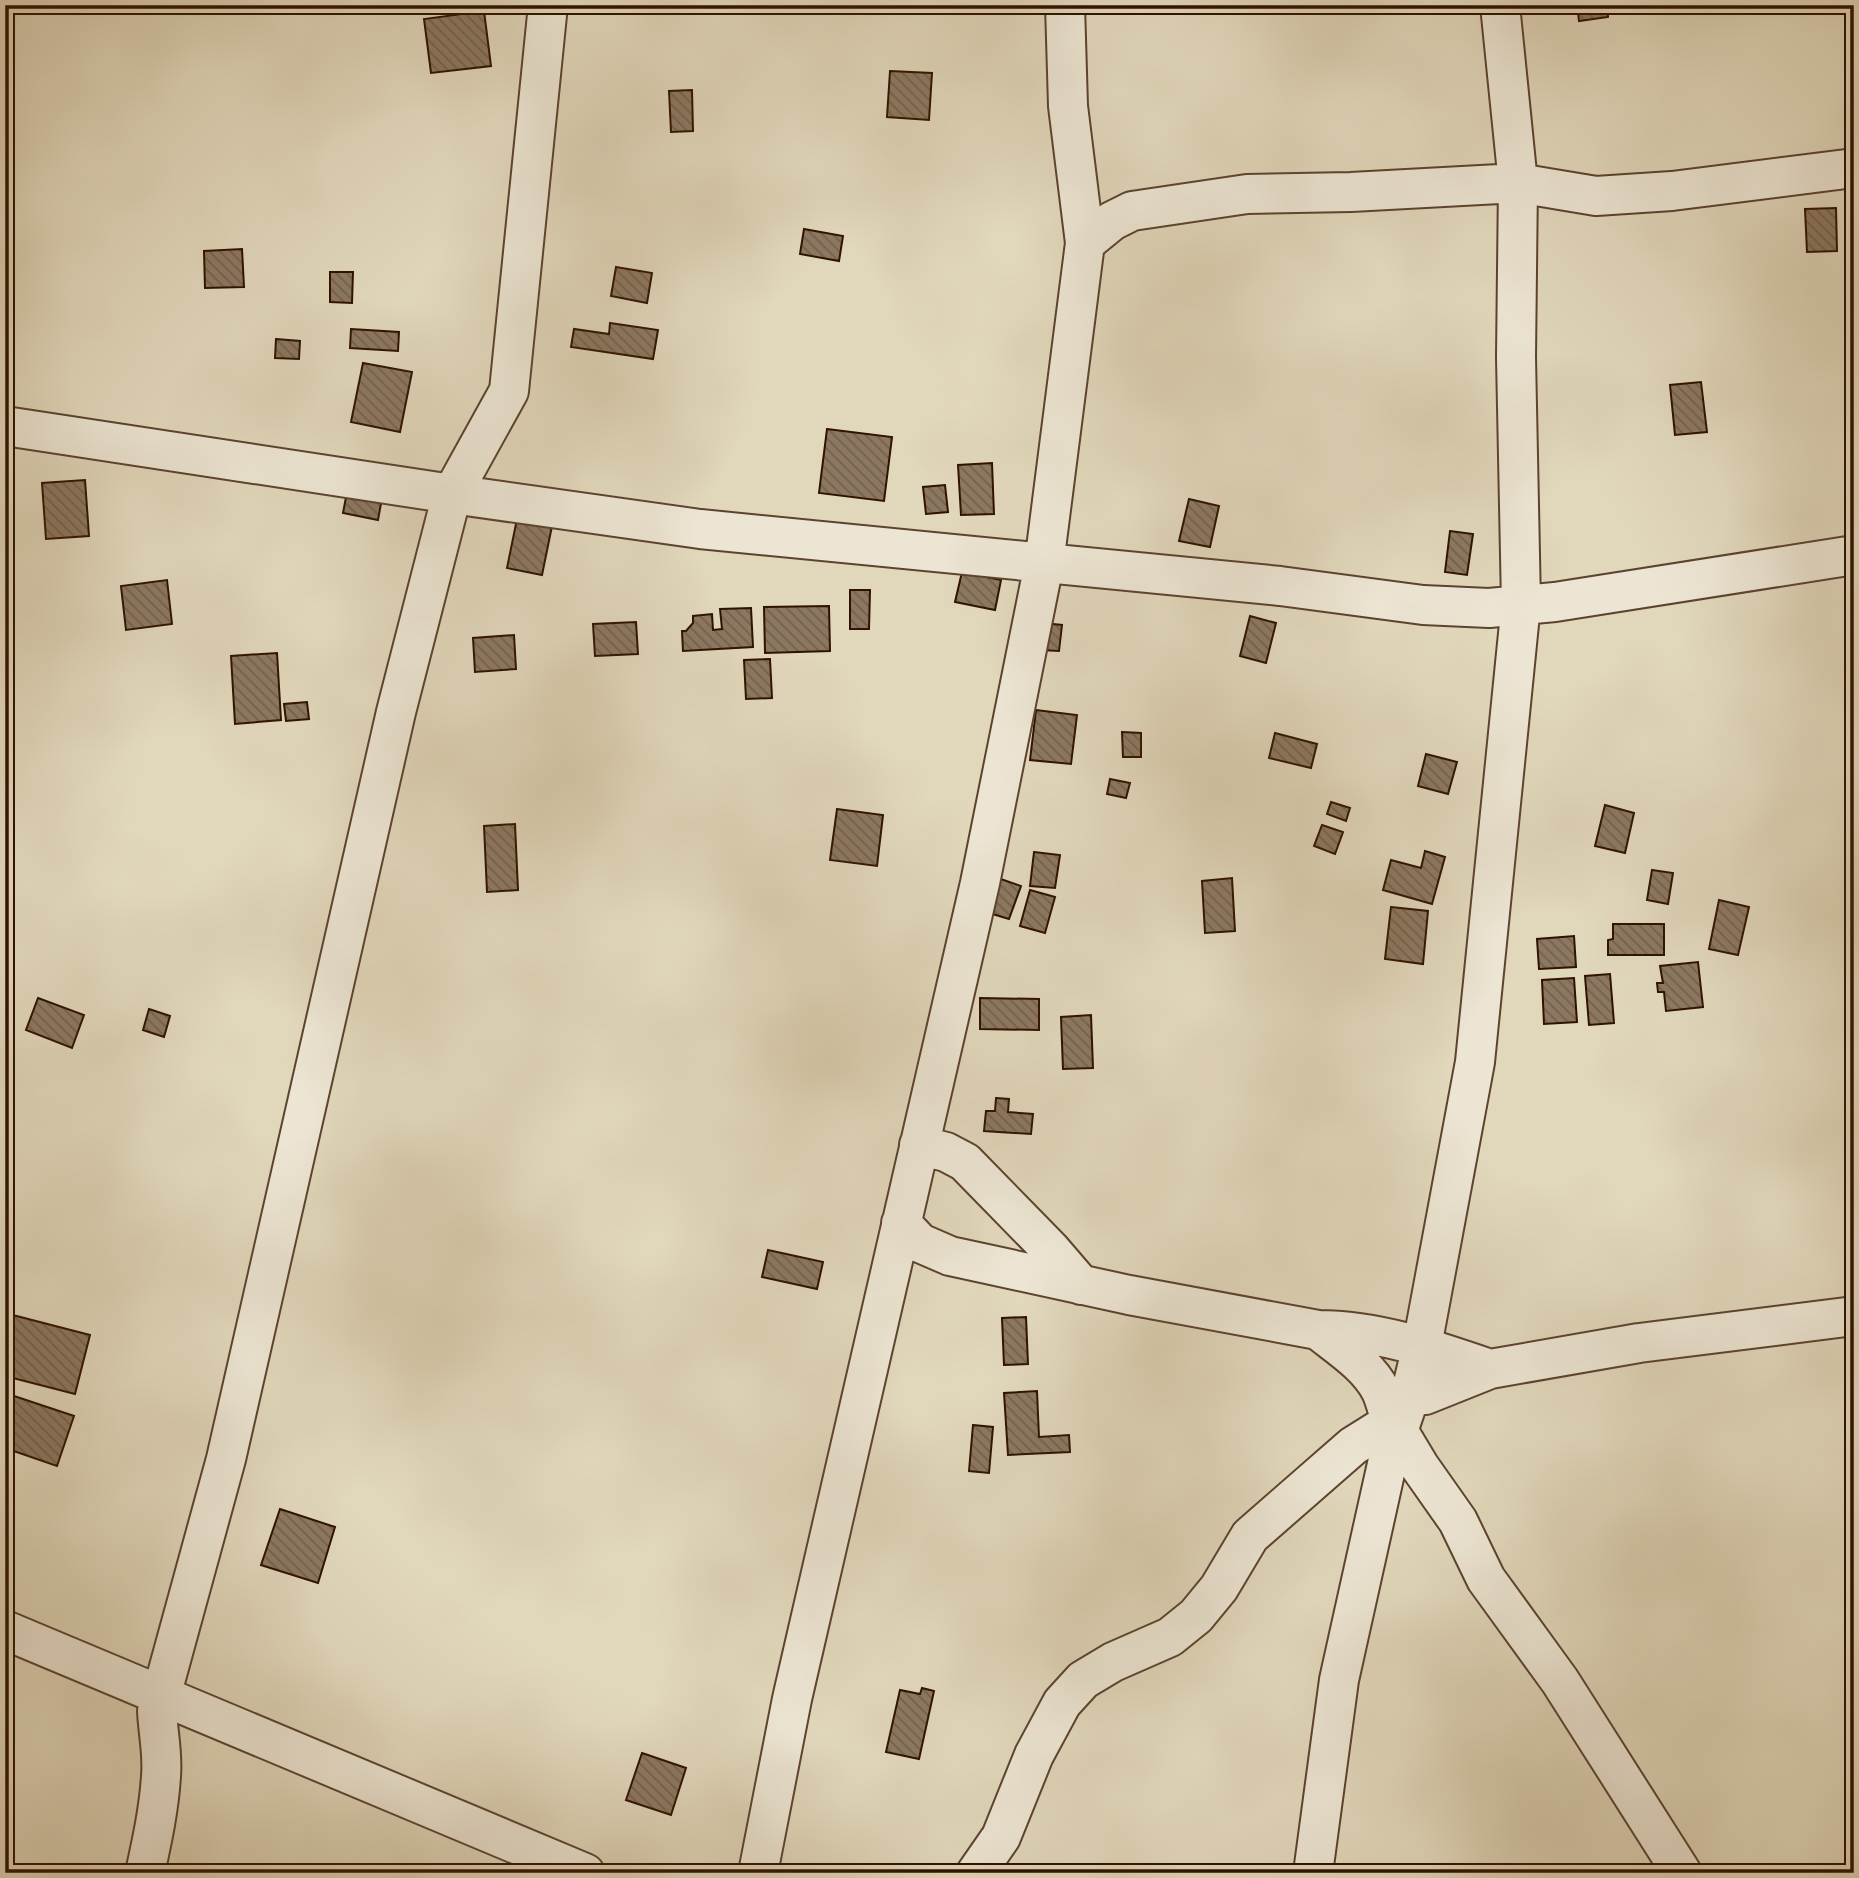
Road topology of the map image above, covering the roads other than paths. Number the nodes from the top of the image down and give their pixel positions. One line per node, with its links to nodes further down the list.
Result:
1 (548, 5): 10 (street)
2 (1065, 5): 4 (street)
3 (1500, 5): 6 (street)
4 (1076, 162): 7 (street); 8 (street)
5 (1854, 168): 6 (street)
6 (1518, 183): 7 (street); 13 (street)
7 (1132, 211): 8 (street)
8 (1085, 243): 12 (street)
9 (5, 426): 10 (street)
10 (452, 495): 12 (street); 23 (street)
11 (1854, 555): 13 (street)
12 (1044, 564): 13 (street); 14 (street)
13 (1521, 604): 19 (street)
14 (919, 1145): 15 (street); 16 (street)
15 (901, 1223): 16 (street); 28 (street)
16 (1081, 1285): 18 (street)
17 (1854, 1316): 20 (street)
18 (1318, 1330): 19 (street); 21 (street)
19 (1422, 1346): 20 (street); 21 (street)
20 (1490, 1369): 21 (street)
21 (1406, 1412): 29 (street); 30 (street); 31 (street)
22 (5, 1630): 23 (street)
23 (161, 1694): 24 (street); 25 (street)
24 (202, 1713): 25 (street); 27 (street)
25 (161, 1735): 26 (street)
26 (145, 1873)
27 (584, 1873)
28 (758, 1873)
29 (976, 1873)
30 (1313, 1873)
31 (1682, 1873)

